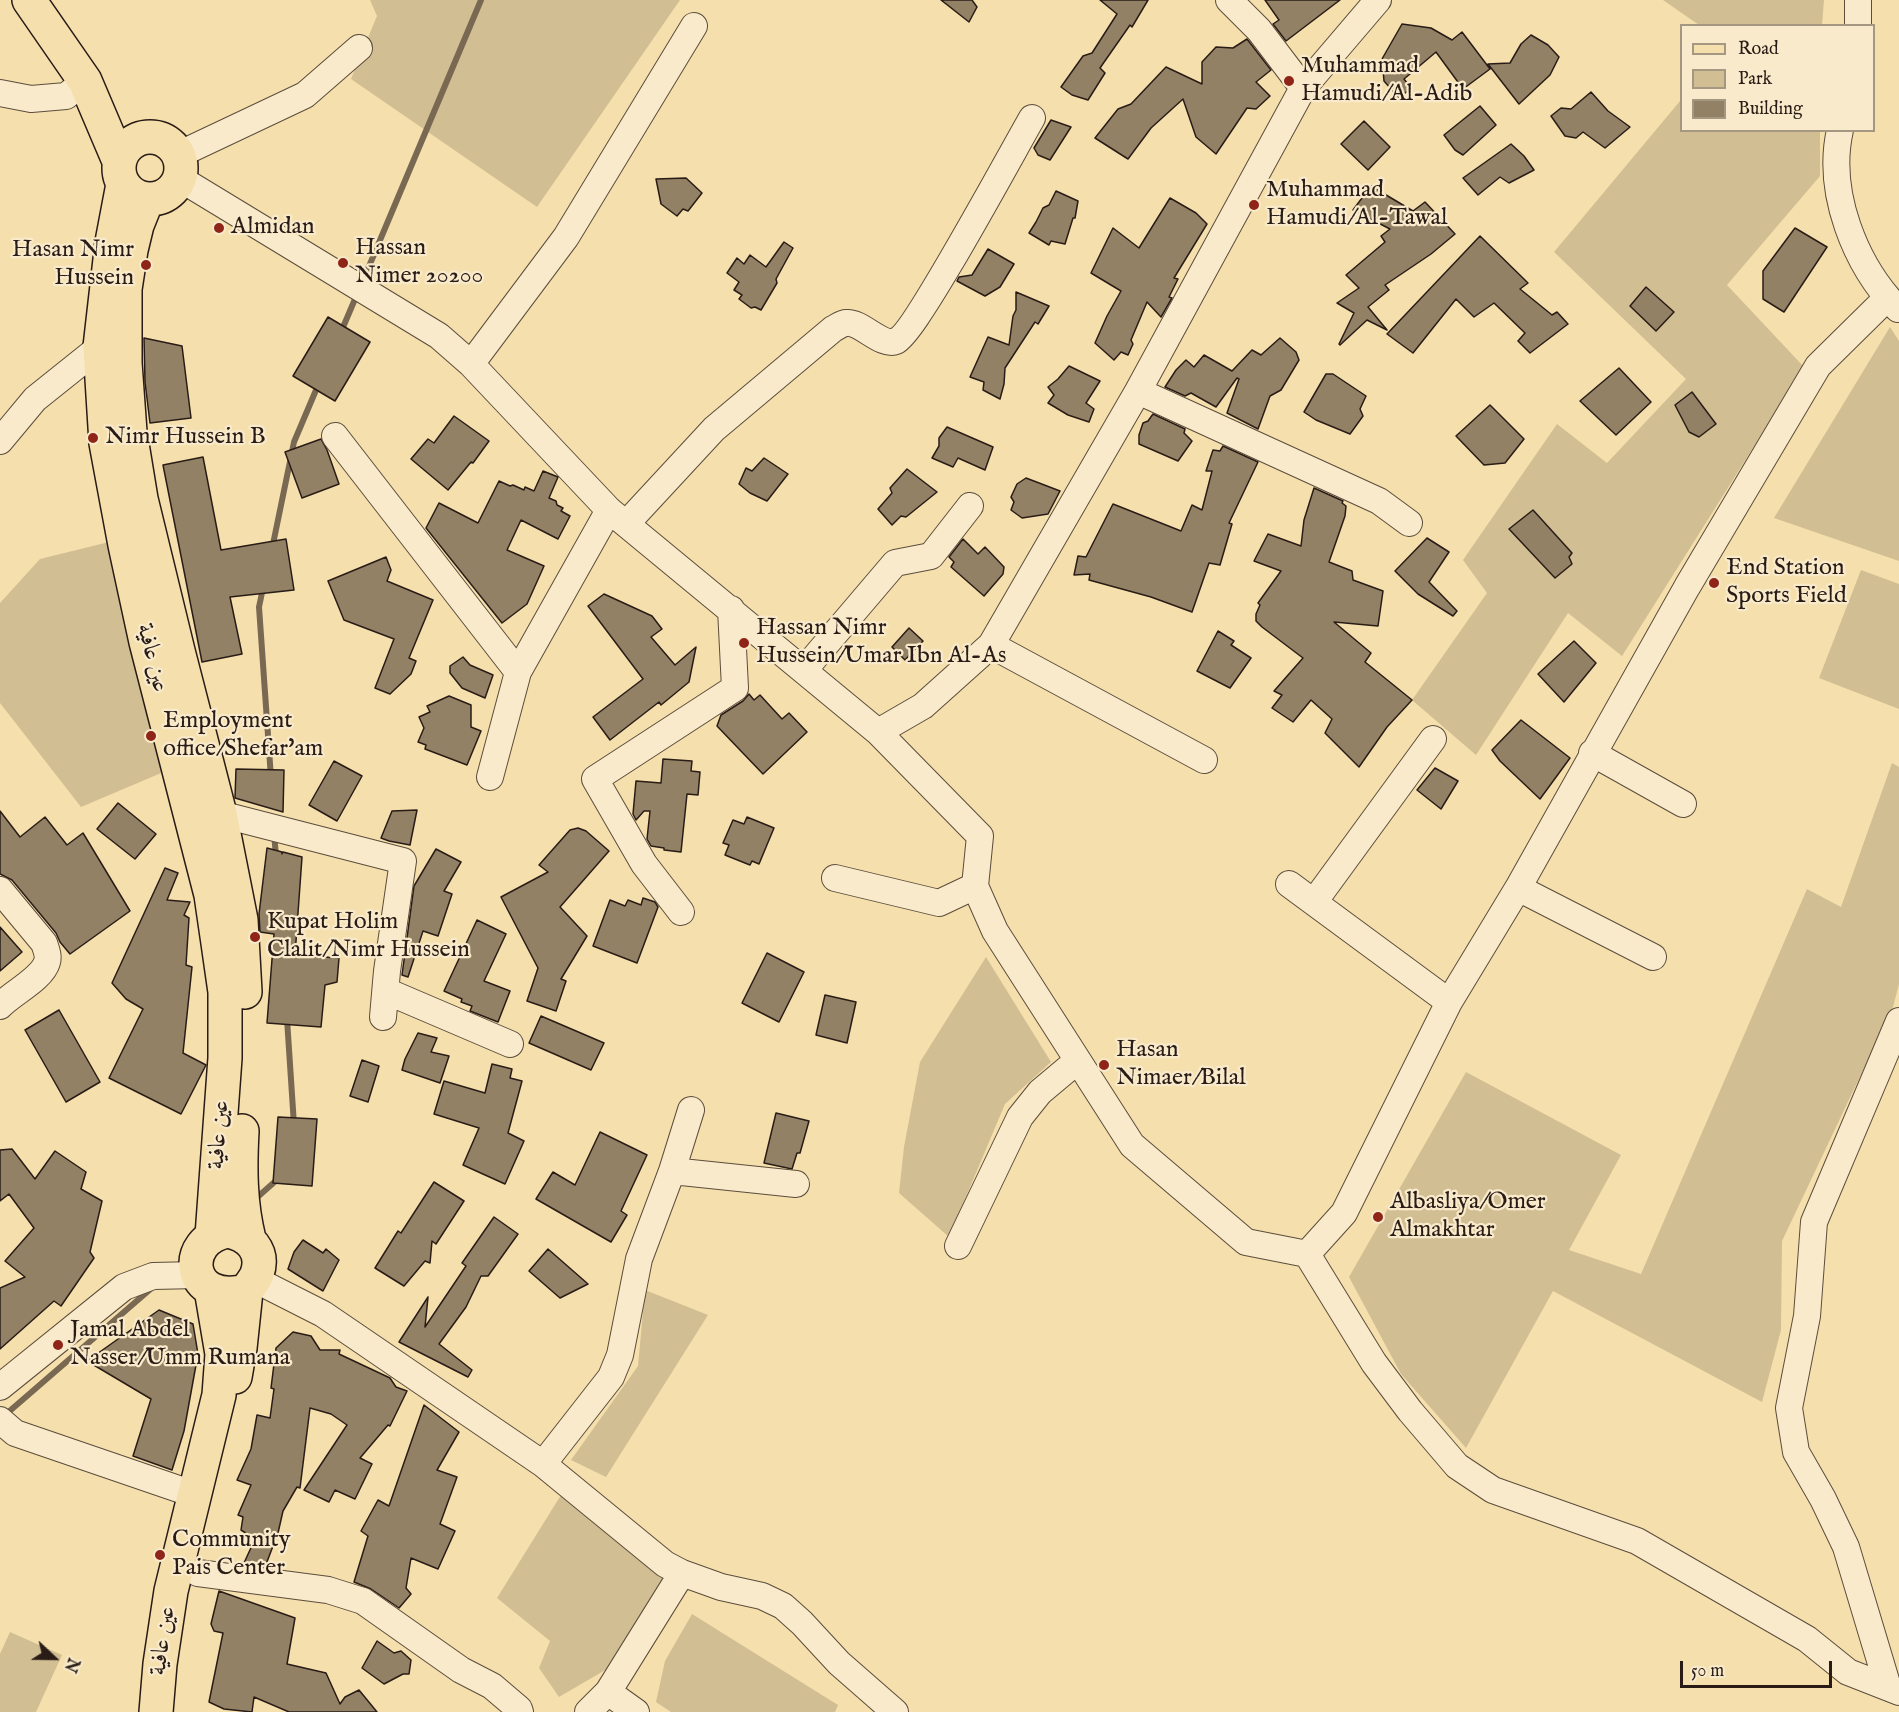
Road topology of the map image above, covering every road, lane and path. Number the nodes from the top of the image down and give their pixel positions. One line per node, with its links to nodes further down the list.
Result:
1 (29, 0): 8 (main road)
2 (1229, 0): 9 (street)
3 (1378, 0): 9 (street)
4 (1858, 0): 5 (street)
5 (1858, 24)
6 (694, 26): 18 (street)
7 (359, 48): 14 (street)
8 (85, 81): 10 (street); 13 (main road); 15 (main road)
9 (1303, 88): 19 (street)
10 (0, 93)
11 (1032, 118): 23 (street)
12 (1840, 132): 16 (street)
13 (150, 137): 14 (main road); 15 (main road)
14 (179, 167): 15 (main road); 18 (street)
15 (130, 182): 17 (main road, عين عافية); 35 (main road, عين عافية)
16 (1893, 304): 31 (street)
17 (100, 347): 21 (street); 54 (main road, عين عافية)
18 (471, 364): 23 (street)
19 (1138, 391): 24 (street); 26 (street)
20 (335, 436): 28 (street)
21 (0, 441)
22 (970, 506): 27 (street)
23 (617, 517): 25 (street); 28 (street)
24 (1409, 523)
25 (731, 609): 27 (street); 42 (street)
26 (991, 645): 29 (street); 32 (street)
27 (804, 670): 29 (street)
28 (518, 672): 33 (street)
29 (878, 732): 38 (street)
30 (1433, 739): 41 (street)
31 (1593, 753): 34 (street); 39 (street)
32 (1204, 760)
33 (490, 777)
34 (1683, 804)
35 (220, 814): 44 (street); 55 (main road, عين عافية)
36 (835, 878): 38 (street)
37 (1289, 884): 41 (street)
38 (975, 886): 50 (street)
39 (1518, 888): 43 (street); 45 (street)
40 (0, 890): 46 (street)
41 (1314, 902): 45 (street)
42 (681, 912)
43 (1653, 957)
44 (386, 991): 47 (street); 49 (street)
45 (1449, 1002): 57 (street)
46 (0, 1006)
47 (383, 1017)
48 (1899, 1021): 66 (street)
49 (510, 1044)
50 (1077, 1060): 56 (street); 57 (street)
51 (691, 1110): 52 (street)
52 (672, 1171): 53 (street); 62 (street)
53 (796, 1184)
54 (212, 1236): 55 (main road); 58 (main road)
55 (249, 1239): 59 (main road)
56 (958, 1246)
57 (1307, 1254): 66 (street)
58 (204, 1282): 59 (main road); 60 (street); 63 (main road, عين عافية)
59 (250, 1285): 62 (street); 64 (main road, عين عافية)
60 (0, 1387)
61 (0, 1419): 63 (street)
62 (543, 1464): 65 (street)
63 (196, 1495): 68 (main road, عين عافية)
64 (198, 1573): 69 (main road, عين عافية); 70 (street)
65 (682, 1573): 67 (street); 73 (street)
66 (1893, 1689)
67 (608, 1692): 71 (street); 72 (street)
68 (156, 1712)
69 (175, 1712)
70 (520, 1712)
71 (588, 1712)
72 (636, 1712)
73 (895, 1712)

